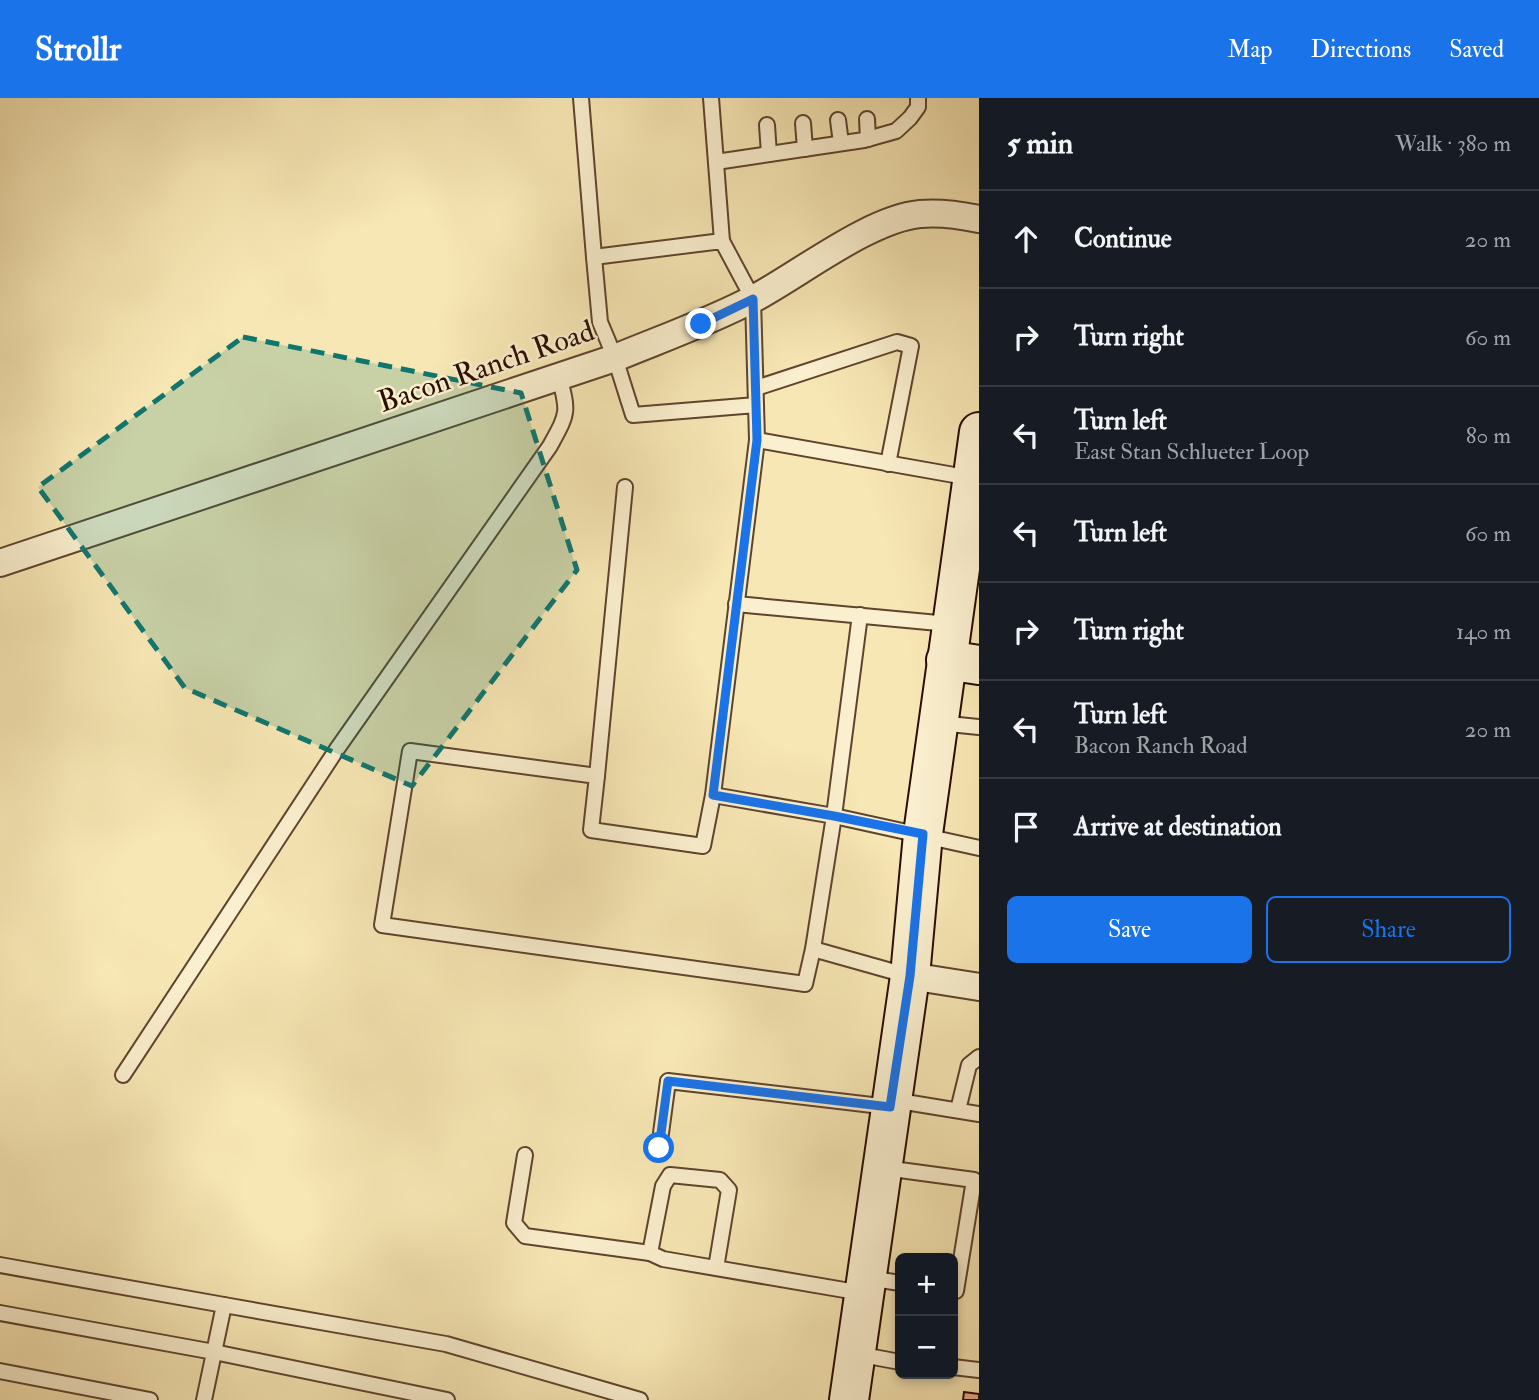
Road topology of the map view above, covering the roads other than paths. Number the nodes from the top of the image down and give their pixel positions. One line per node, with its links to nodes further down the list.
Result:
1 (581, 98): 15 (lane)
2 (711, 98): 12 (lane)
3 (918, 98): 8 (lane)
4 (867, 119): 8 (lane)
5 (838, 120): 9 (lane)
6 (803, 123): 10 (lane)
7 (767, 125): 11 (lane)
8 (868, 139): 9 (lane)
9 (841, 143): 10 (lane)
10 (805, 149): 11 (lane)
11 (769, 154): 12 (lane)
12 (716, 162): 14 (lane)
13 (979, 219): 16 (street, Bacon Ranch Road)
14 (722, 240): 15 (lane); 16 (lane)
15 (594, 257): 17 (lane)
16 (753, 299): 17 (street, Bacon Ranch Road); 19 (lane)
17 (615, 358): 18 (street, Bacon Ranch Road); 20 (lane)
18 (559, 376): 26 (street, Bacon Ranch Road); 41 (lane)
19 (756, 388): 20 (lane); 23 (lane)
20 (757, 405): 22 (lane)
21 (979, 432): 25 (main road)
22 (757, 440): 23 (lane); 27 (lane)
23 (888, 464): 25 (lane)
24 (625, 487): 32 (lane)
25 (972, 496): 29 (main road)
26 (0, 563)
27 (736, 604): 28 (lane); 33 (lane)
28 (860, 615): 29 (lane); 34 (lane)
29 (958, 650): 30 (main road)
30 (937, 723): 31 (lane); 35 (main road)
31 (979, 727)
32 (597, 776): 33 (lane); 37 (lane)
33 (713, 795): 34 (lane)
34 (834, 816): 35 (lane); 37 (lane)
35 (923, 834): 36 (lane); 38 (main road)
36 (979, 848)
37 (813, 949): 38 (lane)
38 (910, 976): 39 (street); 42 (main road)
39 (979, 987)
40 (979, 1057): 43 (lane)
41 (123, 1075)
42 (891, 1103): 43 (lane); 45 (lane); 47 (main road)
43 (958, 1110): 44 (lane)
44 (979, 1114)
45 (659, 1148)
46 (525, 1155): 48 (lane)
47 (882, 1167): 51 (lane); 52 (main road)
48 (650, 1253): 50 (lane); 50 (lane)
49 (0, 1265): 53 (lane)
50 (716, 1268): 52 (lane)
51 (958, 1279)
52 (877, 1285): 56 (main road)
53 (224, 1306): 55 (lane); 64 (lane)
54 (0, 1313): 55 (lane)
55 (214, 1352): 62 (lane); 63 (lane)
56 (855, 1354): 57 (lane); 65 (main road)
57 (895, 1361)
58 (958, 1368): 59 (lane)
59 (979, 1370)
60 (0, 1371): 61 (lane)
61 (150, 1400)
62 (204, 1400)
63 (447, 1400)
64 (640, 1400)
65 (849, 1400)

